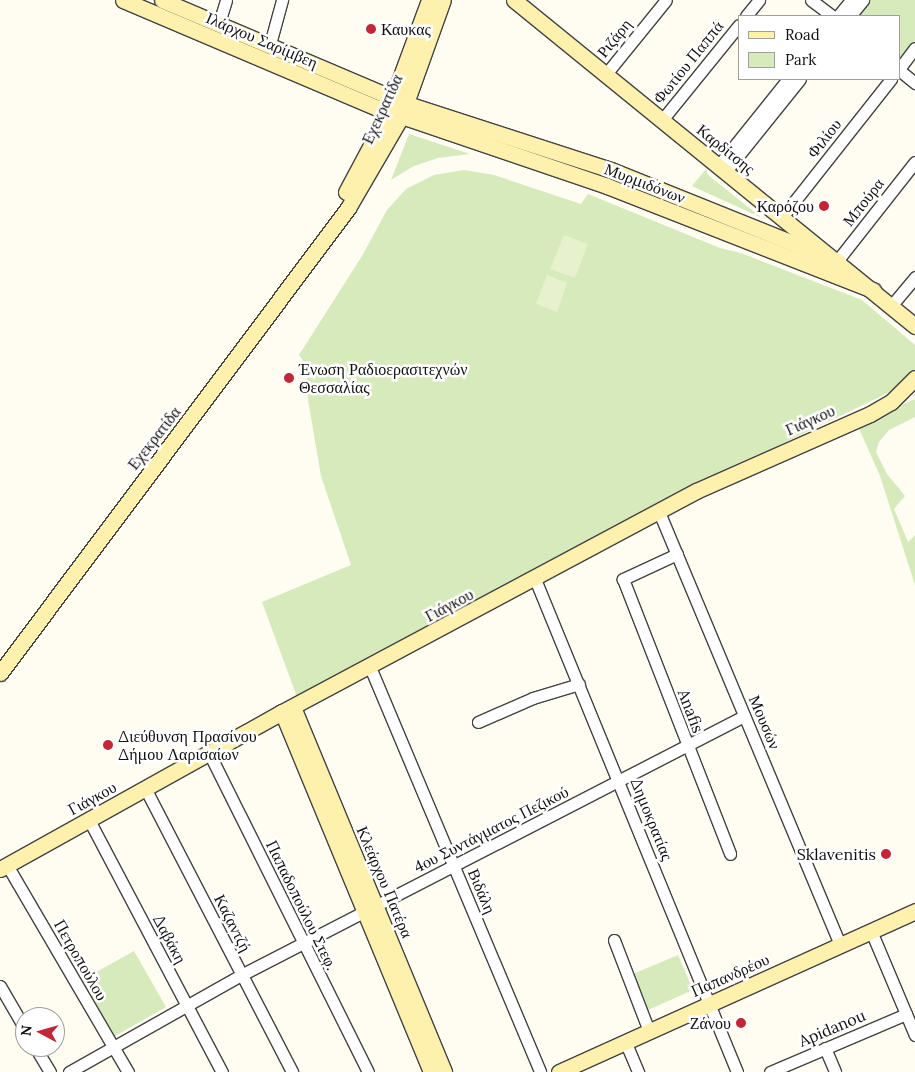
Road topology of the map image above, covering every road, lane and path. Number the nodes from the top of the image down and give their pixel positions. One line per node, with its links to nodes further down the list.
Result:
1 (123, 0): 28 (street, Ιλάρχου Σαρίμβεη)
2 (162, 0): 17 (street, Ιλάρχου Σαρίμβεη)
3 (226, 0): 17 (street)
4 (282, 0): 19 (street)
5 (430, 0): 28 (street, Εχεκρατίδα)
6 (443, 0): 28 (street, Εχεκρατίδα)
7 (514, 0): 23 (street, Καρδίτσης)
8 (759, 0): 13 (street, Φωτίου Παππά)
9 (811, 0): 14 (street)
10 (851, 0): 15 (street)
11 (863, 0): 16 (street)
12 (661, 2): 23 (street, Ριζάρη)
13 (747, 15)
14 (831, 15)
15 (839, 15)
16 (851, 15)
17 (219, 23): 19 (street, Ιλάρχου Σαρίμβεη)
18 (738, 26): 29 (street, Φωτίου Παππά)
19 (270, 44): 28 (street, Ιλάρχου Σαρίμβεη)
20 (915, 48): 21 (street)
21 (900, 69)
22 (900, 71): 27 (street)
23 (606, 74): 29 (street, Καρδίτσης)
24 (787, 80): 31 (street)
25 (799, 80): 31 (street)
26 (890, 80): 32 (street, Φιλίου)
27 (915, 83)
28 (397, 108): 33 (street, Μυρμιδόνων); 35 (street, Μυρμιδόνων); 43 (street, Εχεκρατίδα)
29 (662, 120): 31 (street, Καρδίτσης)
30 (915, 162): 33 (street, Μπούρα)
31 (722, 168): 32 (street, Καρδίτσης)
32 (782, 217): 33 (street, Καρδίτσης)
33 (837, 261): 35 (street, Καρδίτσης)
34 (915, 277): 36 (street)
35 (873, 290): 36 (street, Καρδίτσης)
36 (892, 306): 37 (street, Καρδίτσης)
37 (915, 326)
38 (915, 378): 39 (street, Γιάγκου)
39 (659, 512): 40 (street, Μουσών); 41 (street, Γιάγκου)
40 (677, 554): 46 (street, Μουσών); 48 (street, Anafis)
41 (535, 579): 42 (street, Γιάγκου); 44 (street, Δημοκρατίας)
42 (370, 667): 45 (street, Γιάγκου); 54 (street, Βιδάλη)
43 (0, 673)
44 (579, 684): 47 (street); 50 (street, Δημοκρατίας)
45 (287, 710): 49 (street, Γιάγκου); 56 (street, Κλεάρχου Πατέρα)
46 (744, 716): 48 (street, 4ου Συντάγματος Πεζικού); 61 (street, Μουσών)
47 (478, 722)
48 (687, 746): 50 (street, 4ου Συντάγματος Πεζικού); 53 (street, Anafis)
49 (209, 752): 51 (street, Γιάγκου); 60 (street, Παπαδοπούλου Στεφ.)
50 (619, 781): 54 (street, 4ου Συντάγματος Πεζικού); 64 (street, Δημοκρατίας)
51 (145, 788): 52 (street, Γιάγκου); 62 (street, Καζαντζή)
52 (89, 820): 55 (street, Γιάγκου); 65 (street, Δαβάκη)
53 (730, 854)
54 (455, 866): 56 (street, 4ου Συντάγματος Πεζικού); 82 (street, Βιδάλη)
55 (3, 867): 71 (street, Πετροπούλου)
56 (371, 907): 60 (street, 4ου Συντάγματος Πεζικού); 80 (street, Κλεάρχου Πατέρα); 81 (street, Κλεάρχου Πατέρα)
57 (915, 911): 58 (street, Παπανδρέου)
58 (872, 931): 61 (street, Παπανδρέου); 67 (street)
59 (614, 940): 68 (street)
60 (303, 944): 62 (street, 4ου Συντάγματος Πεζικού); 79 (street, Παπαδοπούλου Στεφ.)
61 (840, 945): 64 (street, Παπανδρέου)
62 (241, 975): 65 (street, 4ου Συντάγματος Πεζικού); 78 (street, Καζαντζή)
63 (0, 986): 66 (street)
64 (709, 1004): 68 (street, Παπανδρέου); 85 (street, Δημοκρατίας)
65 (187, 1005): 71 (street, 4ου Συντάγματος Πεζικού); 77 (street, Δαβάκη)
66 (15, 1012)
67 (906, 1014): 69 (street); 72 (street, Apidanou)
68 (649, 1031): 70 (street, Παπανδρέου)
69 (915, 1035)
70 (625, 1041): 83 (street, Παπανδρέου); 84 (street)
71 (113, 1046): 75 (street, 4ου Συντάγματος Πεζικού); 76 (street, Πετροπούλου)
72 (826, 1048): 86 (street, Apidanou); 87 (street)
73 (41, 1057): 74 (street)
74 (50, 1072)
75 (69, 1072)
76 (128, 1072)
77 (222, 1072)
78 (292, 1072)
79 (368, 1072)
80 (432, 1072)
81 (444, 1072)
82 (540, 1072)
83 (559, 1072)
84 (638, 1072)
85 (736, 1072)
86 (770, 1072)
87 (836, 1072)

